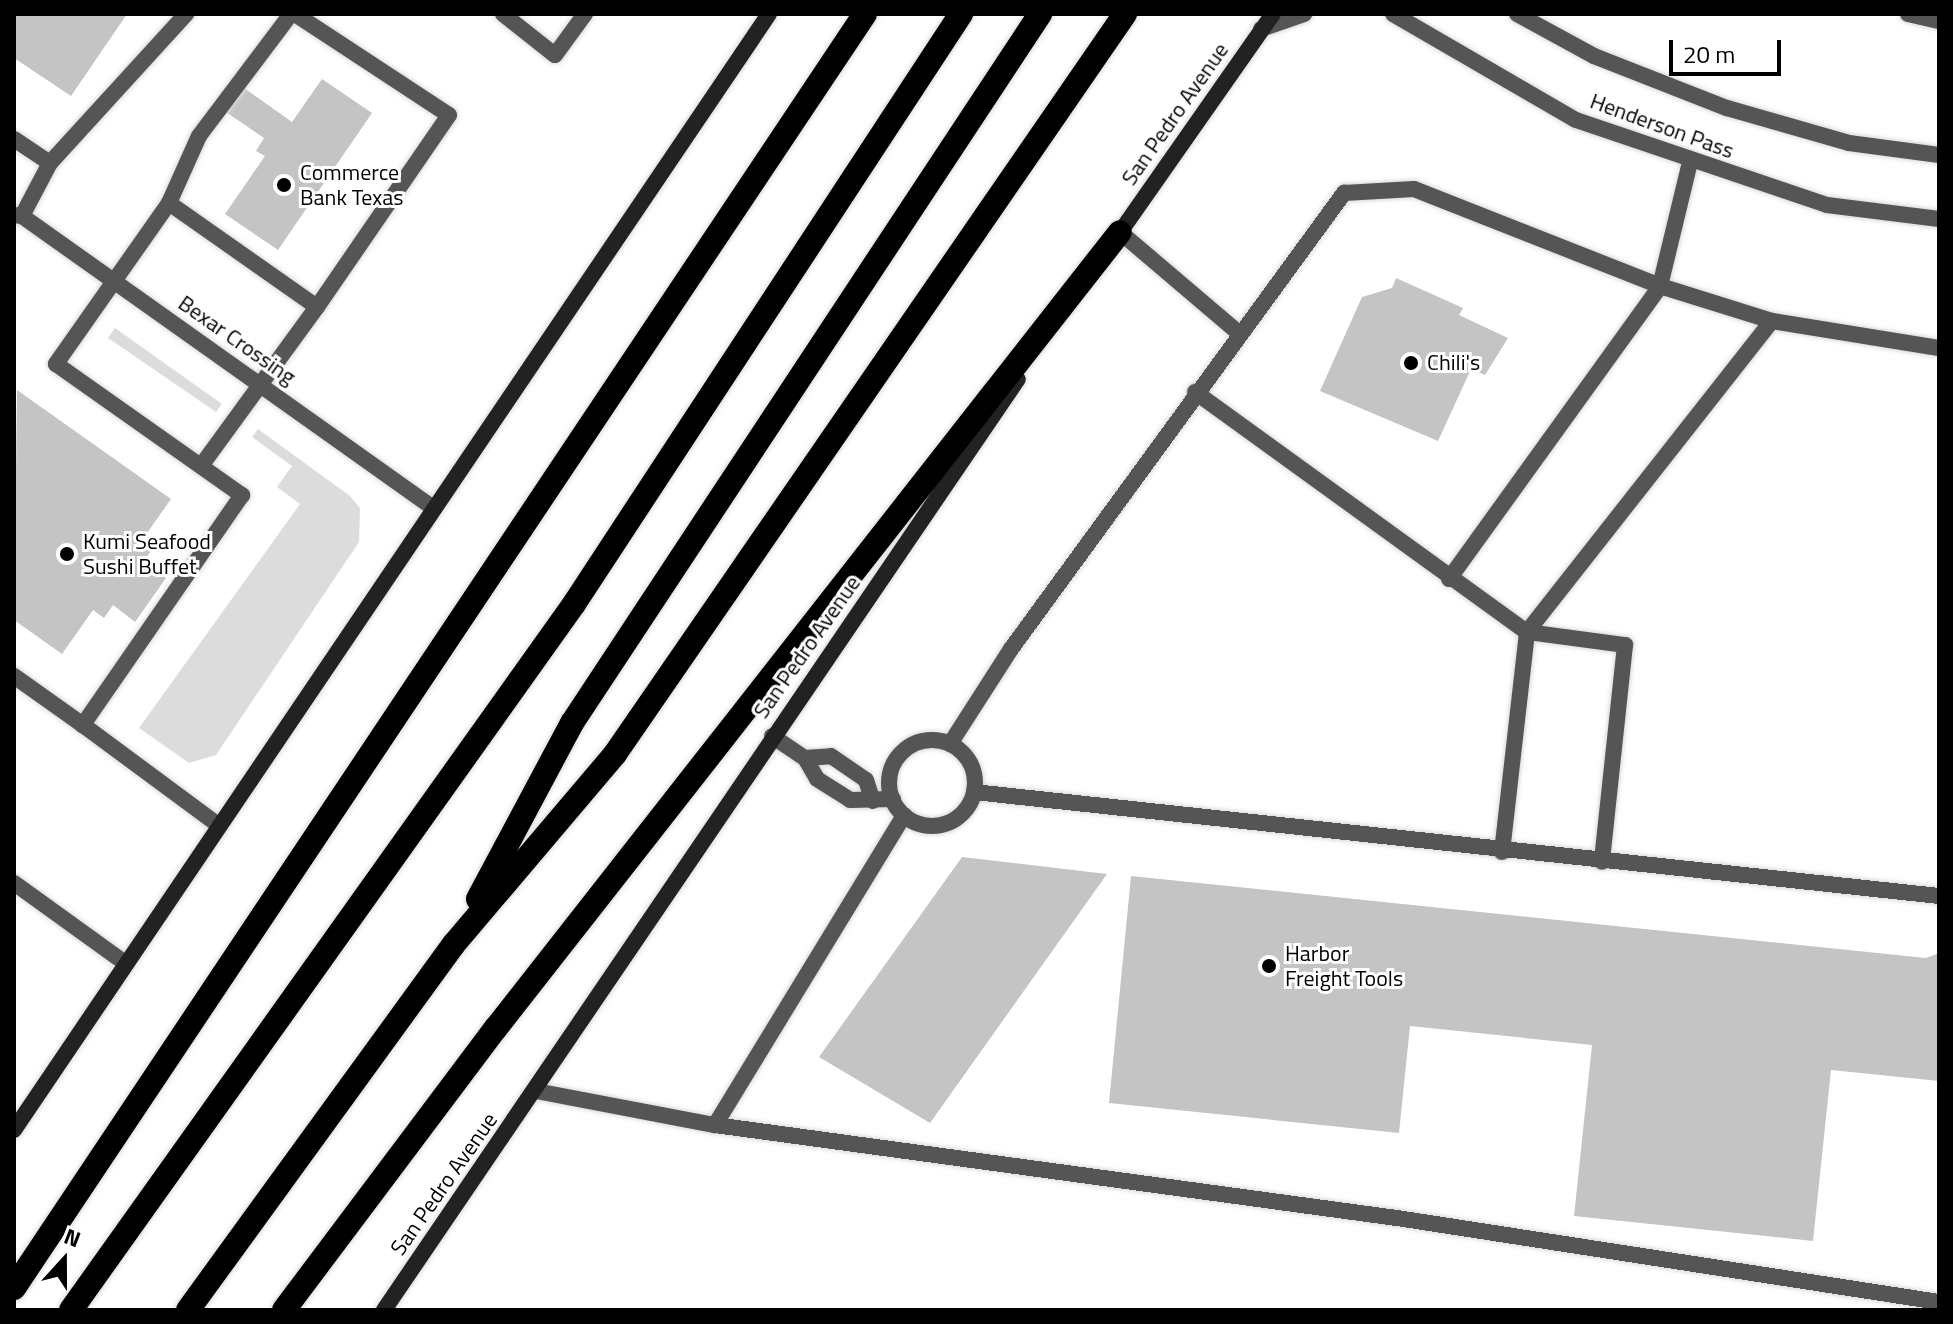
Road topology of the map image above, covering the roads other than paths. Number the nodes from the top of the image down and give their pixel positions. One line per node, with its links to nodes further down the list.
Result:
1 (186, 14): 20 (street)
2 (293, 14): 21 (street); 27 (street)
3 (503, 14): 4 (street)
4 (585, 14)
5 (769, 14): 34 (main road)
6 (865, 14): 56 (highway)
7 (961, 14): 58 (highway)
8 (1040, 14): 51 (highway)
9 (1125, 14): 51 (highway)
10 (1273, 14): 16 (main road, San Pedro Avenue)
11 (1304, 14): 16 (street)
12 (1393, 14): 19 (street, Henderson Pass)
13 (1517, 14): 18 (street, Henderson Pass)
14 (1908, 14): 15 (street)
15 (1939, 21)
16 (1261, 29): 24 (main road, San Pedro Avenue)
17 (14, 139): 20 (street)
18 (1939, 155)
19 (1690, 162): 23 (street, Henderson Pass); 26 (street)
20 (50, 163): 22 (street)
21 (169, 203): 25 (street); 27 (street)
22 (18, 216): 25 (street, Bexar Crossing)
23 (1939, 219)
24 (1120, 232): 29 (street); 39 (main road, San Pedro Avenue); 60 (highway)
25 (117, 282): 31 (street, Bexar Crossing); 33 (street)
26 (1660, 286): 28 (street); 29 (street); 35 (street)
27 (317, 307): 31 (street)
28 (1772, 321): 30 (street); 36 (street)
29 (1240, 334): 32 (street)
30 (1939, 348)
31 (261, 384): 33 (street); 34 (street, Bexar Crossing)
32 (1195, 392): 35 (street); 40 (street)
33 (201, 466): 38 (street)
34 (432, 507): 46 (main road)
35 (1449, 579): 36 (street)
36 (1527, 632): 47 (street); 48 (street)
37 (14, 676): 38 (street)
38 (83, 725): 46 (street)
39 (772, 736): 41 (street); 53 (main road, San Pedro Avenue)
40 (950, 744): 42 (street); 43 (street)
41 (805, 758): 44 (street); 44 (street)
42 (974, 792): 45 (street); 47 (street)
43 (893, 799): 44 (street); 45 (street)
44 (873, 801)
45 (904, 815): 54 (street)
46 (218, 825): 52 (main road)
47 (1502, 852): 48 (street)
48 (1602, 862): 50 (street)
49 (14, 883): 52 (street)
50 (1939, 896)
51 (454, 944): 59 (highway)
52 (125, 963): 55 (main road)
53 (536, 1091): 54 (street); 61 (main road, San Pedro Avenue)
54 (715, 1125): 57 (street)
55 (14, 1130)
56 (14, 1288)
57 (1939, 1302)
58 (71, 1310)
59 (188, 1310)
60 (284, 1310)
61 (384, 1310)

